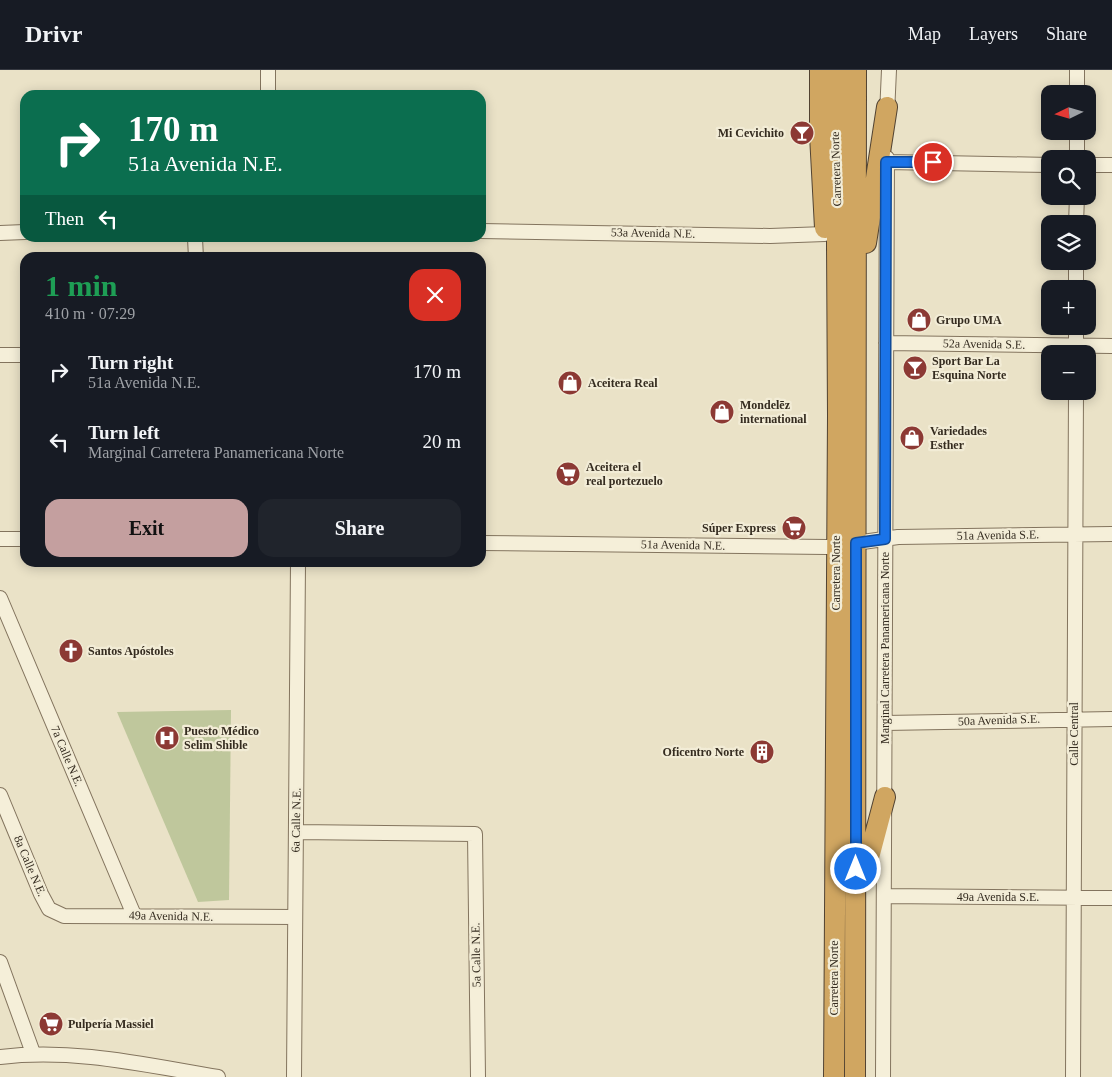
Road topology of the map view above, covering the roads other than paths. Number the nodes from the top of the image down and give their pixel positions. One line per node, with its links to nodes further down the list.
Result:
1 (268, 70): 8 (street)
2 (820, 70): 17 (highway)
3 (836, 70): 26 (highway, Carretera Norte)
4 (856, 70): 18 (highway, Carretera Norte)
5 (889, 70): 9 (street, Marginal Carretera Panamericana Norte)
6 (1077, 70): 7 (street)
7 (1077, 85)
8 (268, 90)
9 (887, 106): 10 (street, Marginal Carretera Panamericana Norte); 18 (highway)
10 (886, 162): 11 (street); 19 (street, Marginal Carretera Panamericana Norte)
11 (1041, 164)
12 (1096, 165): 13 (street)
13 (1112, 165)
14 (486, 231): 17 (street, 53a Avenida N.E.)
15 (20, 232): 16 (street)
16 (0, 233)
17 (825, 234): 26 (highway)
18 (857, 306): 33 (highway, Carretera Norte)
19 (886, 343): 22 (street, 52a Avenida S.E.); 31 (street, Marginal Carretera Panamericana Norte)
20 (1112, 346): 21 (street, 52a Avenida S.E.)
21 (1096, 347)
22 (1041, 348)
23 (0, 355): 24 (street)
24 (20, 356)
25 (1076, 400): 27 (street, Calle Central)
26 (838, 416): 34 (highway, Carretera Norte)
27 (1075, 534): 28 (street, 51a Avenida S.E.); 31 (street, 51a Avenida S.E.); 37 (street, Calle Central)
28 (1112, 534)
29 (0, 539): 30 (street)
30 (20, 539)
31 (885, 539): 33 (street, 51a Avenida N.E.); 39 (street, Marginal Carretera Panamericana Norte)
32 (486, 543): 34 (street, 51a Avenida N.E.)
33 (856, 543): 34 (street, 51a Avenida N.E.); 46 (highway, Carretera Norte)
34 (836, 546): 56 (highway, Carretera Norte)
35 (298, 567): 42 (street, 6a Calle N.E.)
36 (0, 598): 48 (street, 7a Calle N.E.)
37 (1074, 718): 38 (street, 50a Avenida S.E.); 39 (street, 50a Avenida S.E.); 44 (street, Calle Central)
38 (1112, 719)
39 (885, 723): 41 (street, Marginal Carretera Panamericana Norte)
40 (0, 795): 47 (street, 8a Calle N.E.)
41 (885, 797): 43 (street, Marginal Carretera Panamericana Norte); 46 (highway)
42 (296, 832): 49 (street, 6a Calle N.E.); 55 (street, 5a Calle N.E.)
43 (885, 896): 44 (street, 49a Avenida S.E.); 58 (street, Marginal Carretera Panamericana Norte)
44 (1074, 897): 45 (street, 49a Avenida S.E.); 59 (street, Calle Central)
45 (1112, 898)
46 (856, 906): 57 (highway, Carretera Norte)
47 (50, 909): 48 (street, 49a Avenida N.E.)
48 (134, 915): 49 (street, 49a Avenida N.E.)
49 (295, 917): 54 (street, 6a Calle N.E.)
50 (1, 965): 51 (street)
51 (33, 1053): 52 (street); 53 (street)
52 (0, 1057)
53 (218, 1077)
54 (294, 1077)
55 (478, 1077)
56 (834, 1077)
57 (854, 1077)
58 (883, 1077)
59 (1073, 1077)

